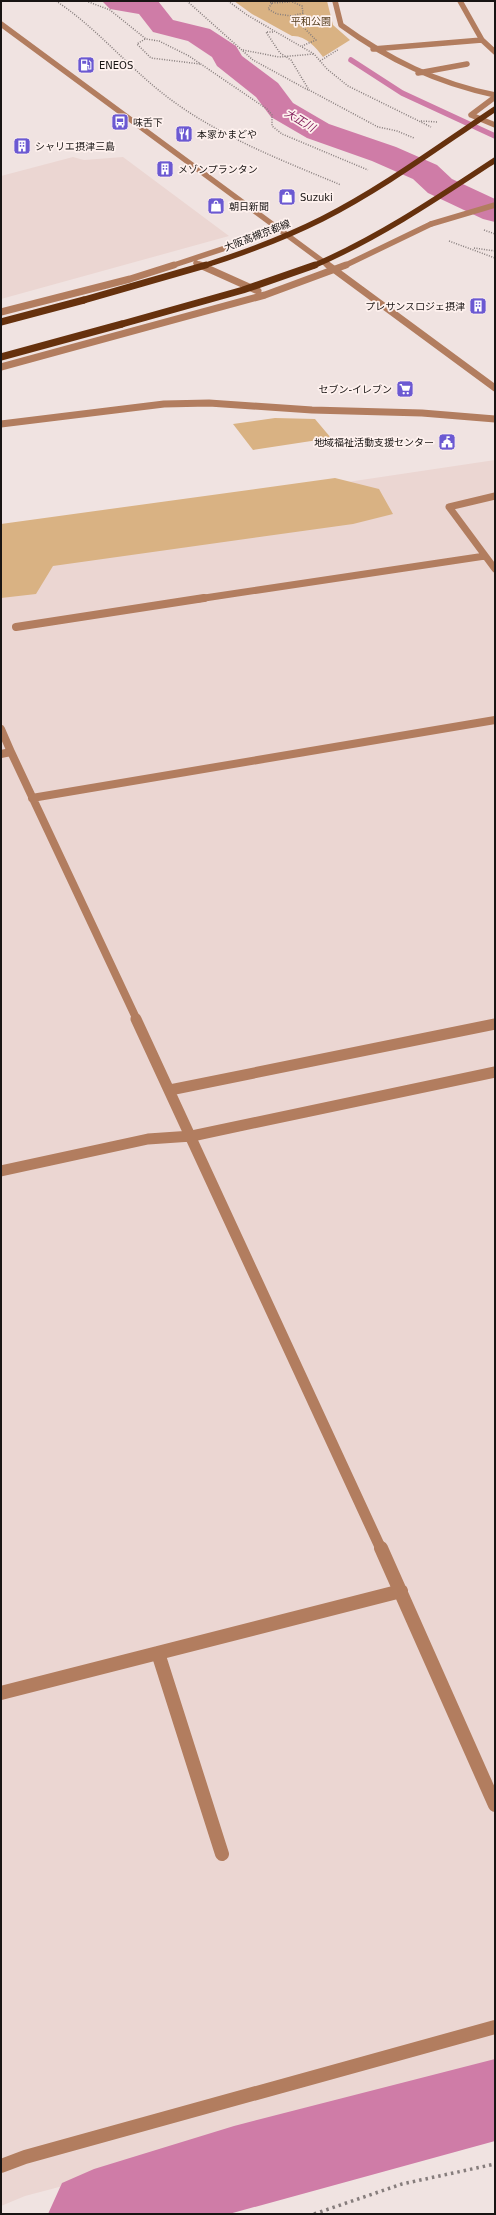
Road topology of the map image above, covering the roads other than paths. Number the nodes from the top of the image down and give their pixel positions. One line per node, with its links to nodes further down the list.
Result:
1 (335, 1): 5 (street)
2 (460, 1): 4 (street)
3 (1, 24): 14 (street)
4 (482, 40): 5 (street); 6 (street)
5 (373, 48): 8 (street)
6 (495, 52)
7 (467, 64): 8 (street)
8 (417, 73): 9 (street)
9 (495, 96): 11 (street)
10 (495, 109): 19 (main road, 大阪高槻京都線, bridge)
11 (495, 125)
12 (495, 160): 20 (main road, bridge)
13 (495, 205): 16 (street, bridge)
14 (280, 230): 15 (street); 16 (street)
15 (189, 260): 17 (street); 18 (street)
16 (335, 270): 17 (street); 22 (street)
17 (265, 294): 21 (street)
18 (1, 312)
19 (1, 322)
20 (1, 357)
21 (1, 367)
22 (495, 388)
23 (495, 419): 24 (street)
24 (1, 424)
25 (495, 496): 26 (street)
26 (485, 556): 27 (street); 28 (street)
27 (495, 569)
28 (16, 627)
29 (495, 720): 32 (street)
30 (1, 729): 31 (street)
31 (6, 753): 32 (street)
32 (32, 798): 35 (street)
33 (495, 1024): 35 (street)
34 (495, 1072): 36 (street)
35 (170, 1090): 36 (street)
36 (192, 1136): 37 (street); 38 (street)
37 (1, 1171)
38 (401, 1592): 39 (street); 41 (street)
39 (158, 1654): 40 (street); 42 (street)
40 (1, 1693)
41 (495, 1805)
42 (222, 1854)
43 (495, 2027): 44 (street)
44 (1, 2166)

